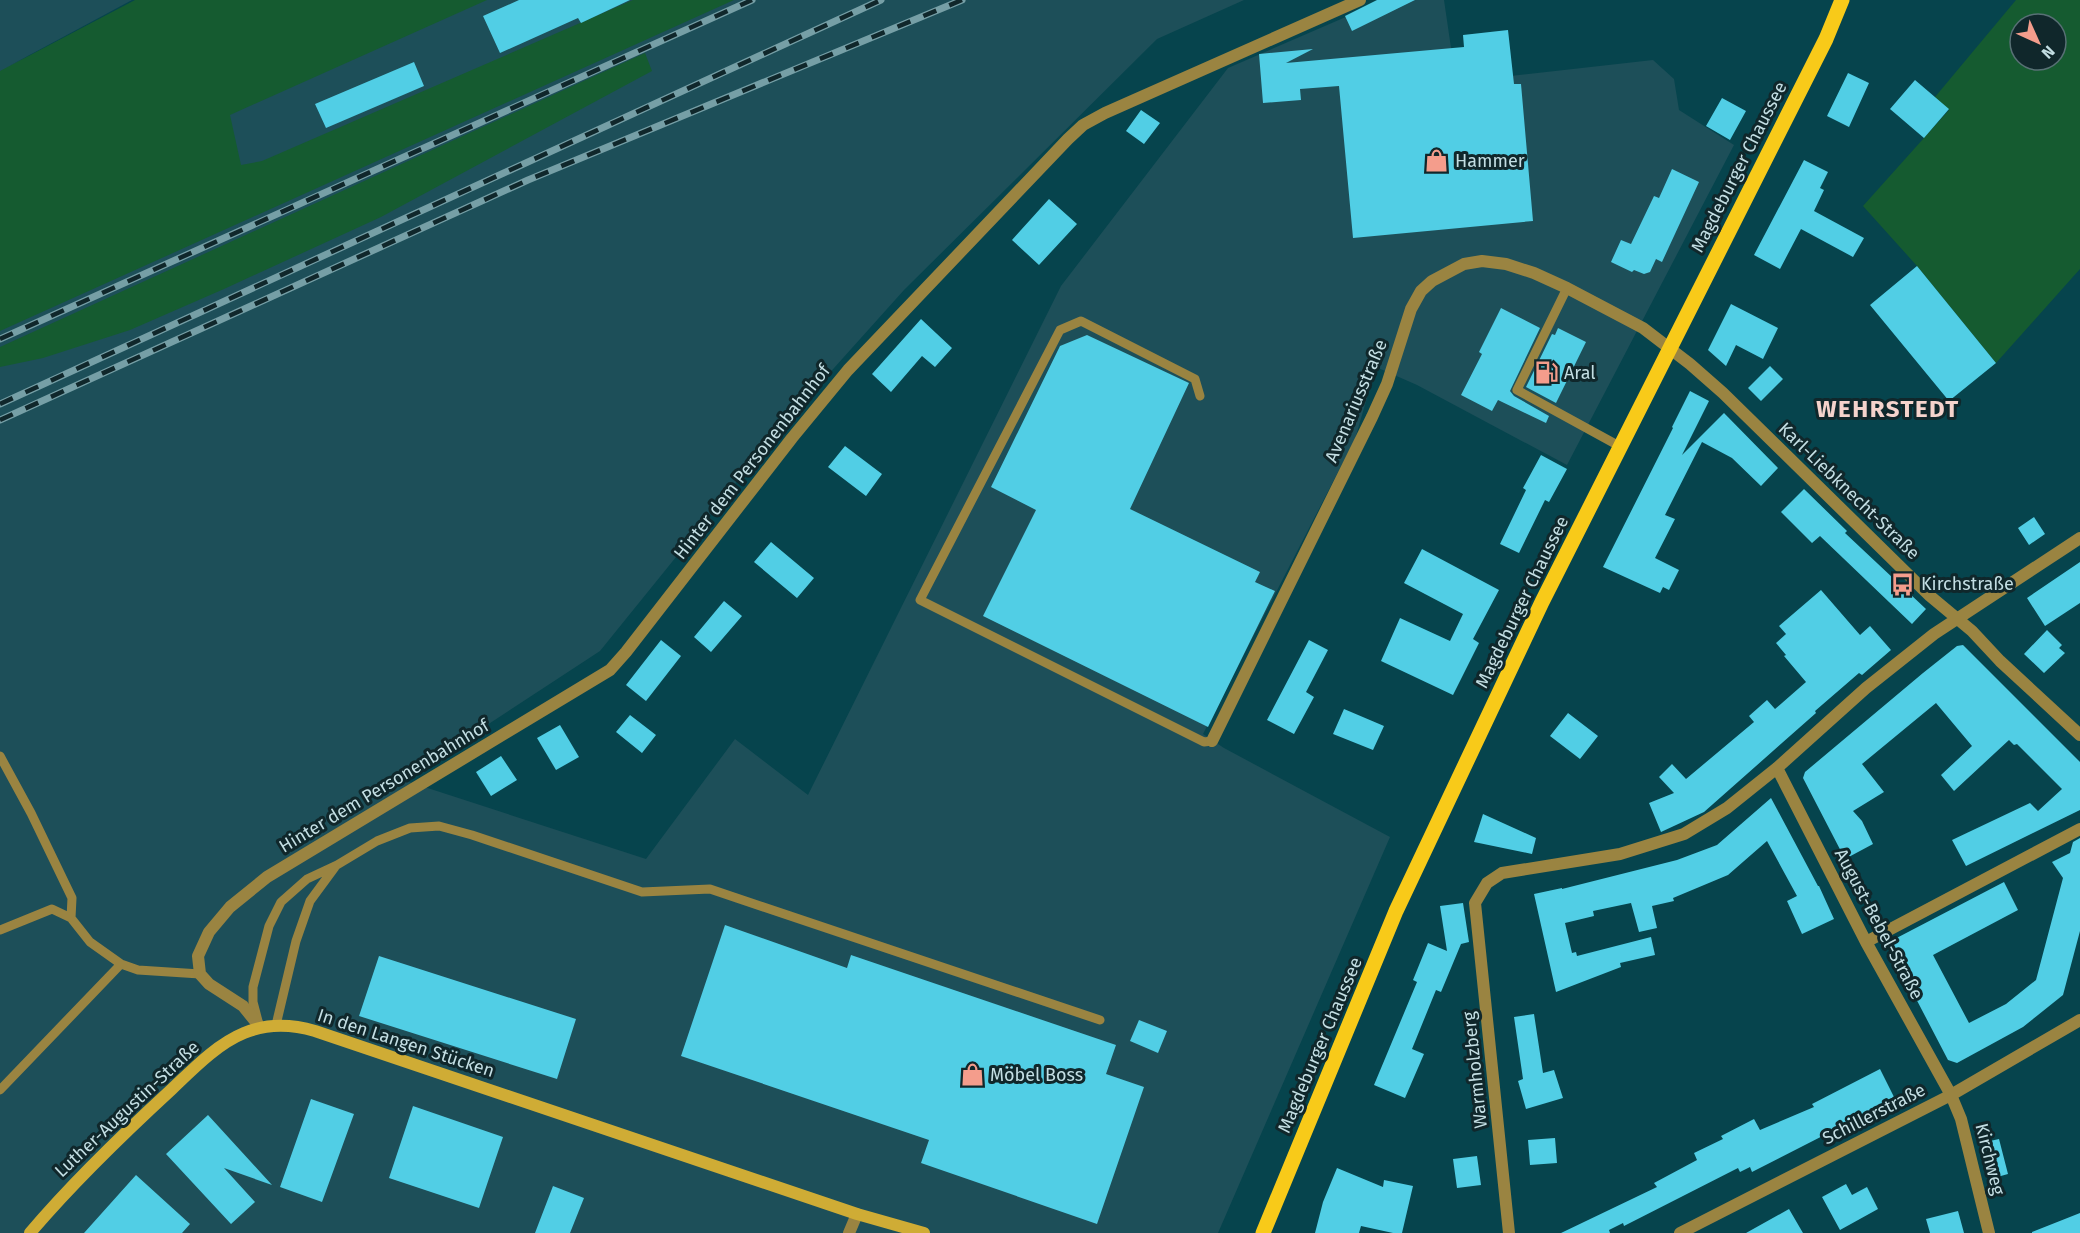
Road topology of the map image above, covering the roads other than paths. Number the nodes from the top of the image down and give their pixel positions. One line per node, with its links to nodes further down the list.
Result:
1 (1360, 0): 19 (street, Hinter dem Personenbahnhof)
2 (1842, 0): 4 (main road, Magdeburger Chaussee)
3 (1568, 288): 4 (street, Avenariusstraße); 6 (lane); 10 (street, Avenariusstraße)
4 (1670, 348): 6 (main road, Magdeburger Chaussee); 8 (street, Karl-Liebknecht-Straße)
5 (1200, 396): 10 (lane)
6 (1621, 447): 30 (main road, Magdeburger Chaussee)
7 (2080, 538): 8 (street)
8 (1958, 619): 9 (street, Karl-Liebknecht-Straße); 12 (street)
9 (2080, 735)
10 (1212, 741)
11 (0, 756): 15 (lane)
12 (1777, 768): 17 (street, August-Bebel-Straße); 31 (street, Warmholzberg)
13 (2080, 829): 17 (street)
14 (337, 865): 20 (lane); 22 (lane); 23 (lane)
15 (71, 918): 16 (lane); 18 (lane)
16 (0, 930)
17 (1866, 942): 25 (street, August-Bebel-Straße)
18 (121, 964): 19 (lane); 24 (lane)
19 (200, 974): 23 (street)
20 (1100, 1020)
21 (2080, 1020): 25 (street, Schillerstraße)
22 (276, 1025): 23 (street, In den Langen Stücken); 26 (street, In den Langen Stücken)
23 (260, 1027): 27 (street, Luther-Augustin-Straße)
24 (0, 1090)
25 (1951, 1095): 32 (street, Schillerstraße); 33 (street, Kirchweg)
26 (857, 1214): 28 (street); 29 (street, In den Langen Stücken)
27 (30, 1233)
28 (849, 1233)
29 (924, 1233)
30 (1263, 1233)
31 (1509, 1233)
32 (1680, 1233)
33 (1989, 1233)

